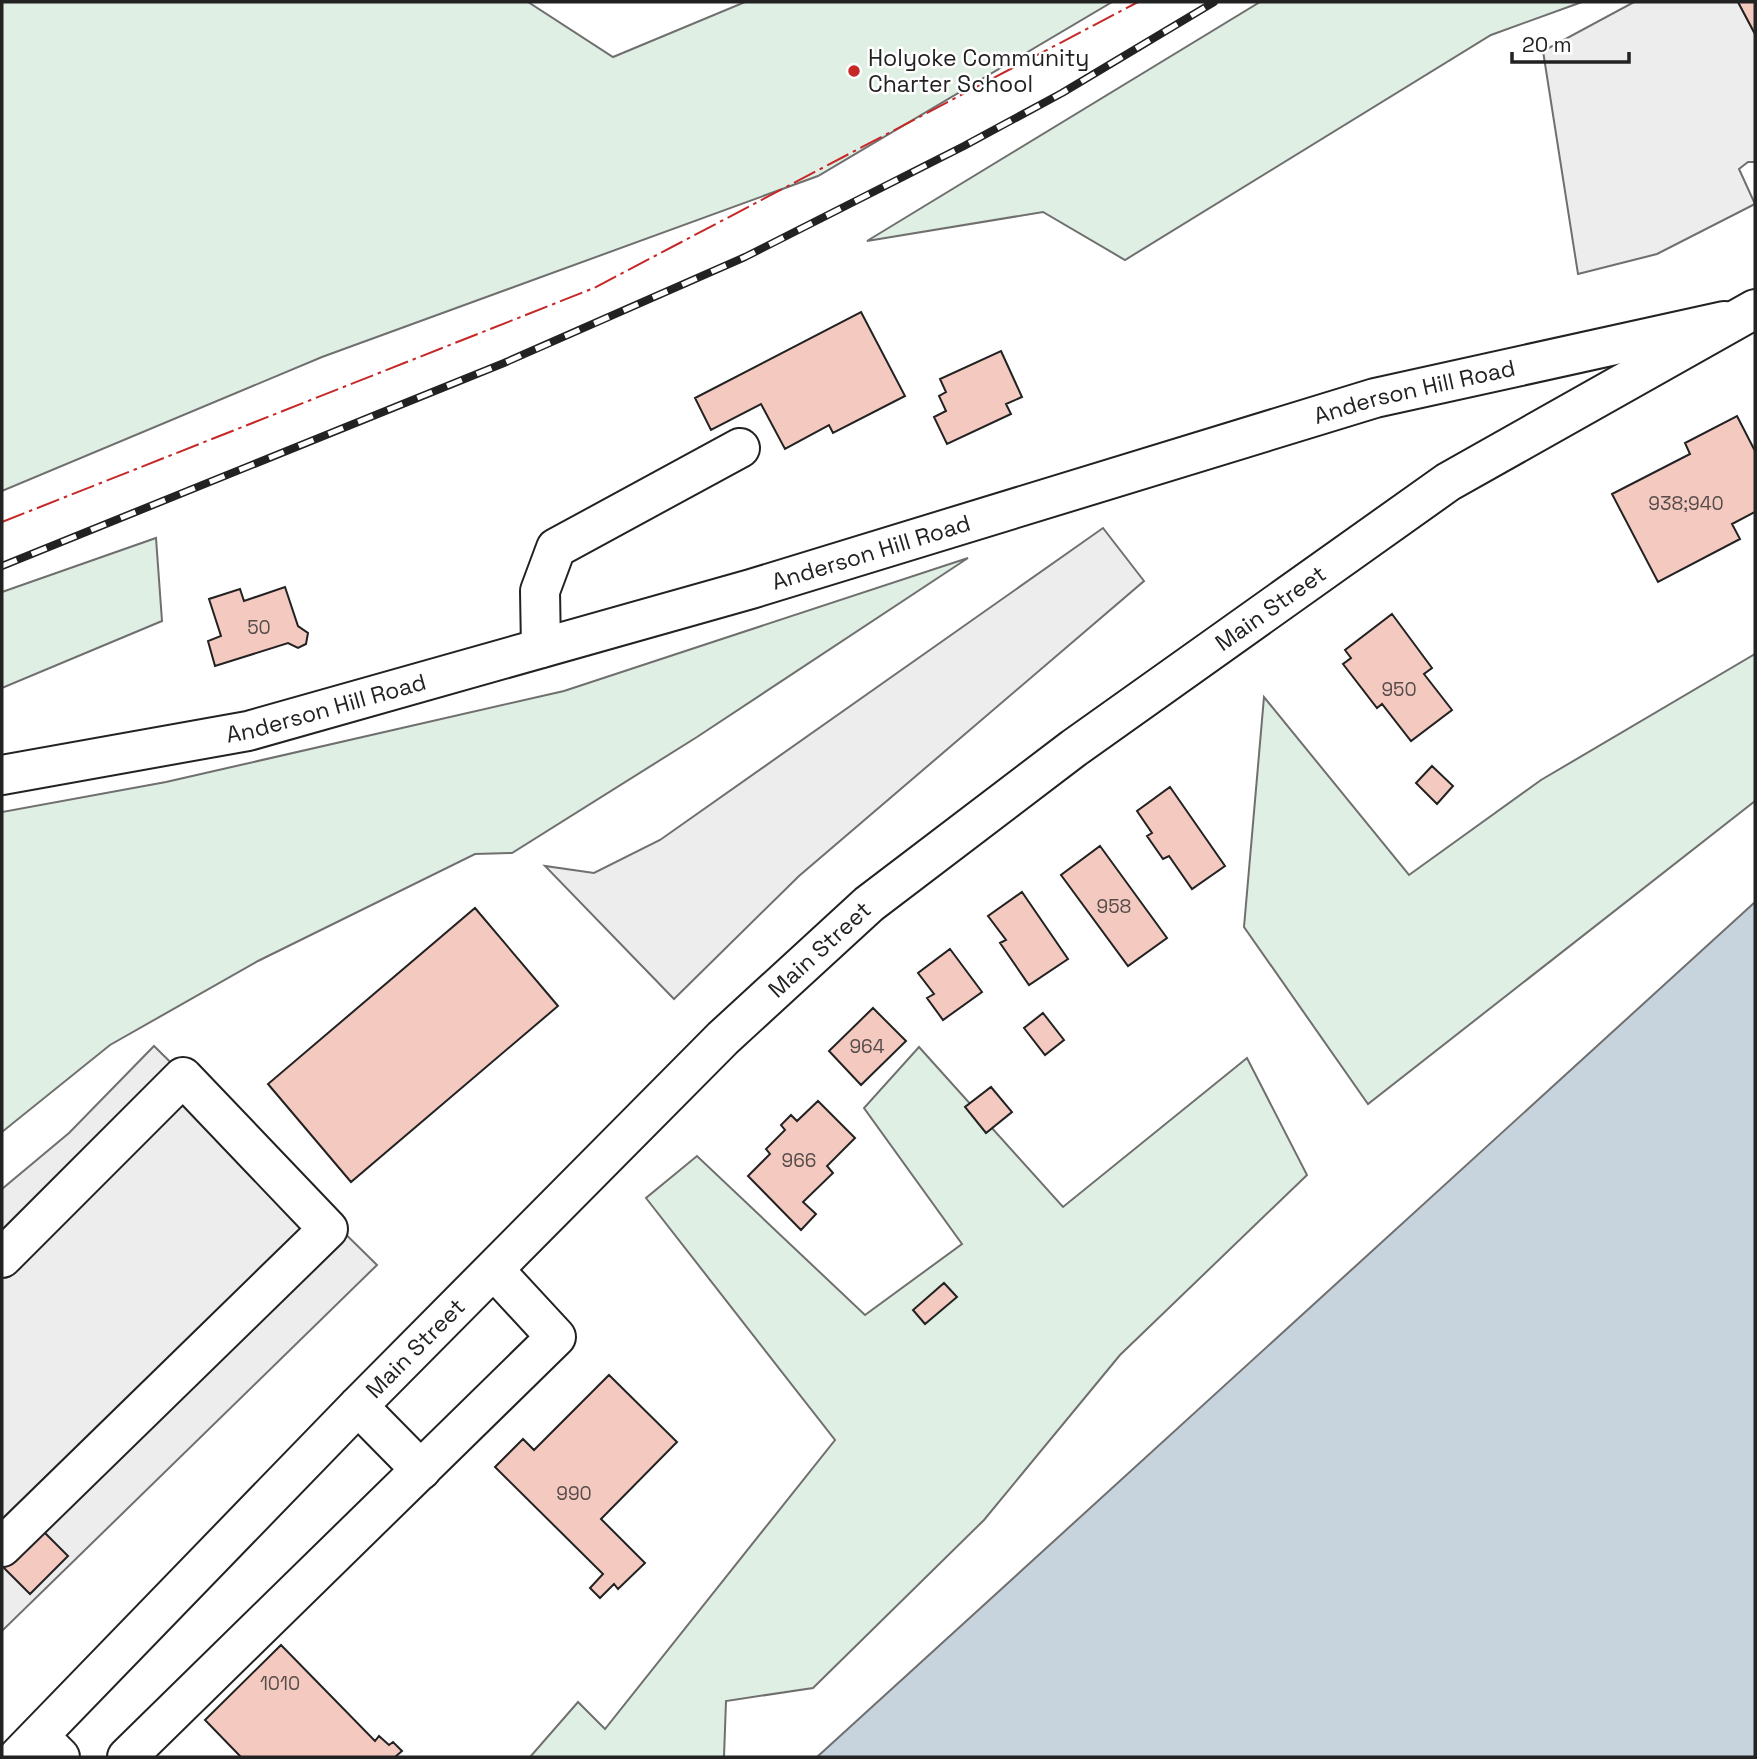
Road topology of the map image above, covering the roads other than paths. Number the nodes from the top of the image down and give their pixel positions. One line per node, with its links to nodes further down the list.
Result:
1 (1746, 314): 3 (main road, Anderson Hill Road); 6 (main road, Main Street)
2 (740, 448): 3 (main road)
3 (541, 648): 4 (main road, Anderson Hill Road)
4 (2, 775)
5 (2, 1258): 9 (main road)
6 (495, 1270): 7 (main road, Main Street); 8 (main road)
7 (358, 1406): 8 (main road); 10 (main road, Main Street)
8 (421, 1470): 11 (main road)
9 (2, 1547)
10 (39, 1750)
11 (127, 1757)

